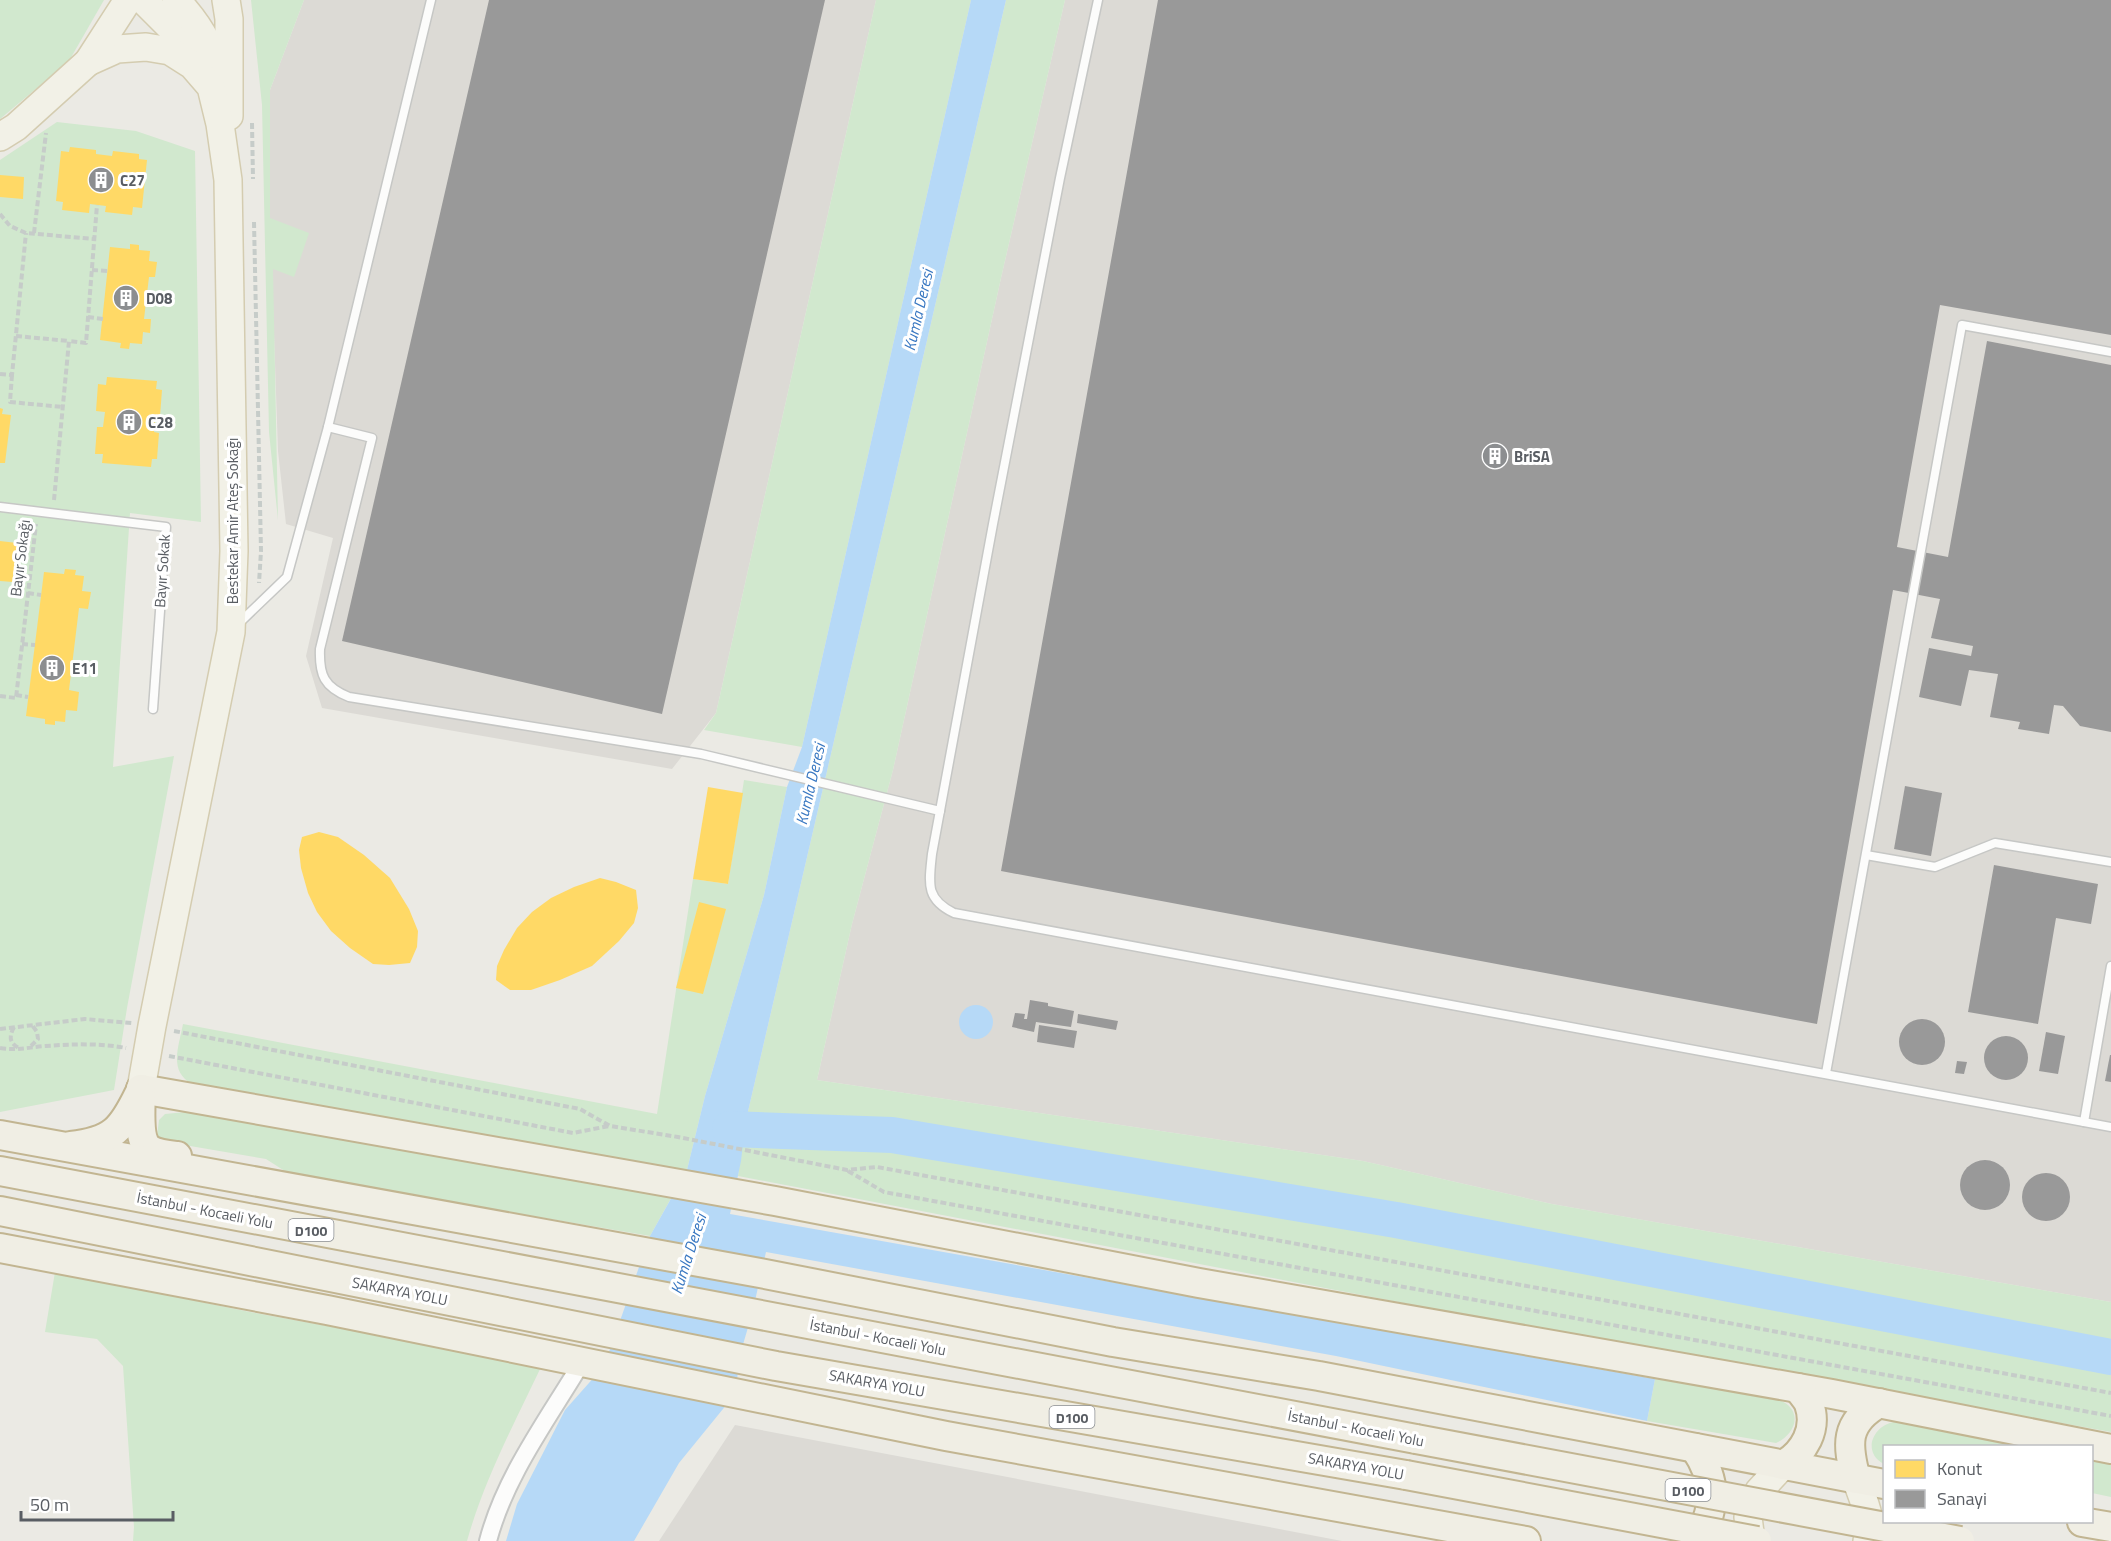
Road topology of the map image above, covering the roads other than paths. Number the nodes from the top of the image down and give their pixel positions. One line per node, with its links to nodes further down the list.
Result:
1 (128, 0): 7 (main road)
2 (143, 0): 8 (main road)
3 (176, 0): 9 (main road)
4 (226, 0): 9 (main road)
5 (431, 0): 13 (lane)
6 (1098, 0): 17 (lane)
7 (88, 62): 8 (main road, Bestekar Amir Ateş Sokağı); 10 (main road)
8 (211, 87): 11 (main road, Bestekar Amir Ateş Sokağı)
9 (229, 131): 11 (main road)
10 (0, 137)
11 (228, 180): 15 (main road, Bestekar Amir Ateş Sokağı)
12 (2111, 352): 18 (lane)
13 (328, 427): 15 (lane); 17 (lane)
14 (0, 507): 16 (lane, Bayır Sokak)
15 (231, 632): 22 (main road, Bestekar Amir Ateş Sokağı)
16 (153, 710)
17 (940, 811): 21 (lane)
18 (1866, 855): 19 (lane); 21 (lane)
19 (2111, 862)
20 (2111, 966): 23 (lane)
21 (1826, 1073): 23 (lane)
22 (141, 1089): 26 (highway); 28 (highway); 35 (highway)
23 (2084, 1122): 24 (lane)
24 (2111, 1127)
25 (0, 1136): 26 (highway)
26 (62, 1147): 28 (highway)
27 (0, 1171): 31 (highway, İstanbul - Kocaeli Yolu / D100)
28 (282, 1186): 32 (highway)
29 (0, 1211): 34 (highway, SAKARYA YOLU / D100)
30 (0, 1248): 33 (highway)
31 (818, 1326): 32 (highway); 55 (highway, İstanbul - Kocaeli Yolu / D100, bridge)
32 (1113, 1342): 39 (highway)
33 (593, 1364): 41 (highway); 48 (street)
34 (776, 1366): 41 (highway); 52 (highway, SAKARYA YOLU / D100, bridge)
35 (1798, 1388): 36 (highway); 42 (highway)
36 (1879, 1403): 37 (highway); 43 (highway)
37 (2091, 1445)
38 (2093, 1445): 40 (highway)
39 (1695, 1448): 42 (highway); 50 (highway)
40 (2111, 1449)
41 (1107, 1464): 49 (highway)
42 (1783, 1465): 43 (highway); 51 (main road)
43 (1856, 1479): 44 (highway); 53 (main road)
44 (1883, 1484)
45 (1925, 1523): 54 (highway)
46 (2092, 1523): 47 (highway)
47 (2111, 1527)
48 (488, 1541)
49 (1526, 1541)
50 (1697, 1541)
51 (1751, 1541)
52 (1757, 1541)
53 (1867, 1541)
54 (1917, 1541)
55 (1960, 1541)

